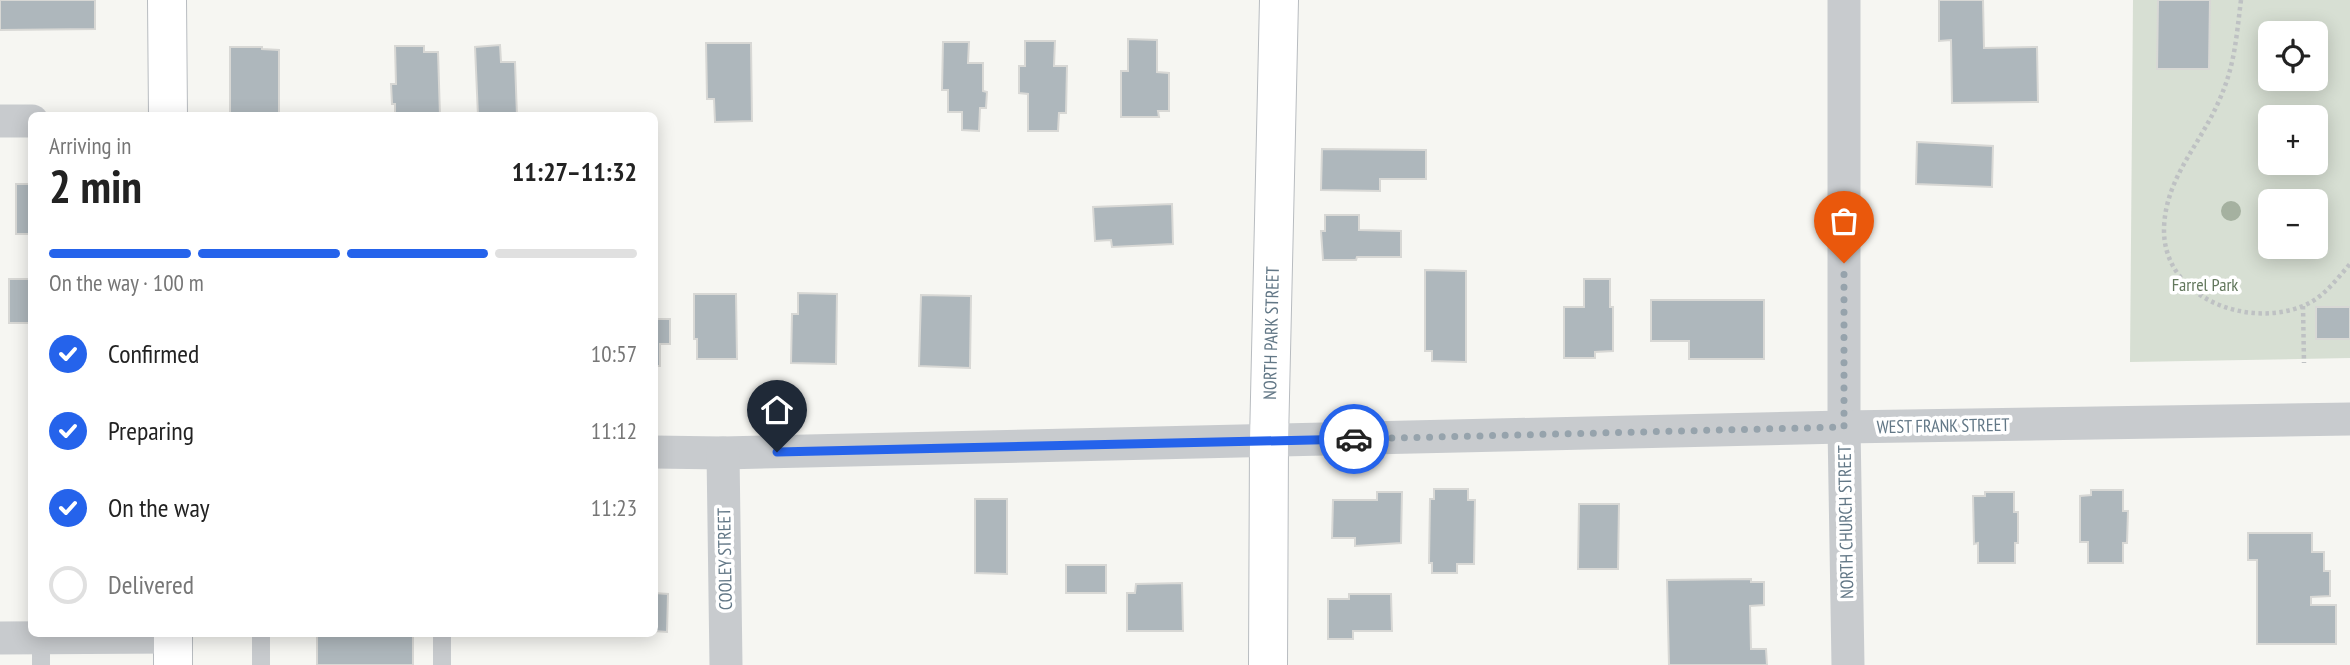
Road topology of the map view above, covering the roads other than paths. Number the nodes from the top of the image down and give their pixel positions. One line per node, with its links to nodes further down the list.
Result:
1 (167, 0): 4 (main road)
2 (1279, 0): 9 (main road, NORTH PARK STREET)
3 (1844, 0): 8 (street, NORTH CHURCH STREET)
4 (168, 112)
5 (0, 121): 6 (street)
6 (28, 121)
7 (2350, 419): 8 (street, WEST FRANK STREET)
8 (1844, 427): 9 (street, WEST FRANK STREET); 21 (street, NORTH CHURCH STREET)
9 (1269, 441): 11 (street, WEST FRANK STREET); 20 (main road, NORTH PARK STREET)
10 (658, 452): 11 (street, WEST FRANK STREET)
11 (723, 453): 19 (street, COOLEY STREET)
12 (261, 637): 17 (lane)
13 (442, 637): 18 (lane)
14 (0, 638): 16 (street)
15 (173, 645): 16 (street)
16 (41, 651)
17 (261, 665)
18 (442, 665)
19 (726, 665)
20 (1268, 665)
21 (1848, 665)

